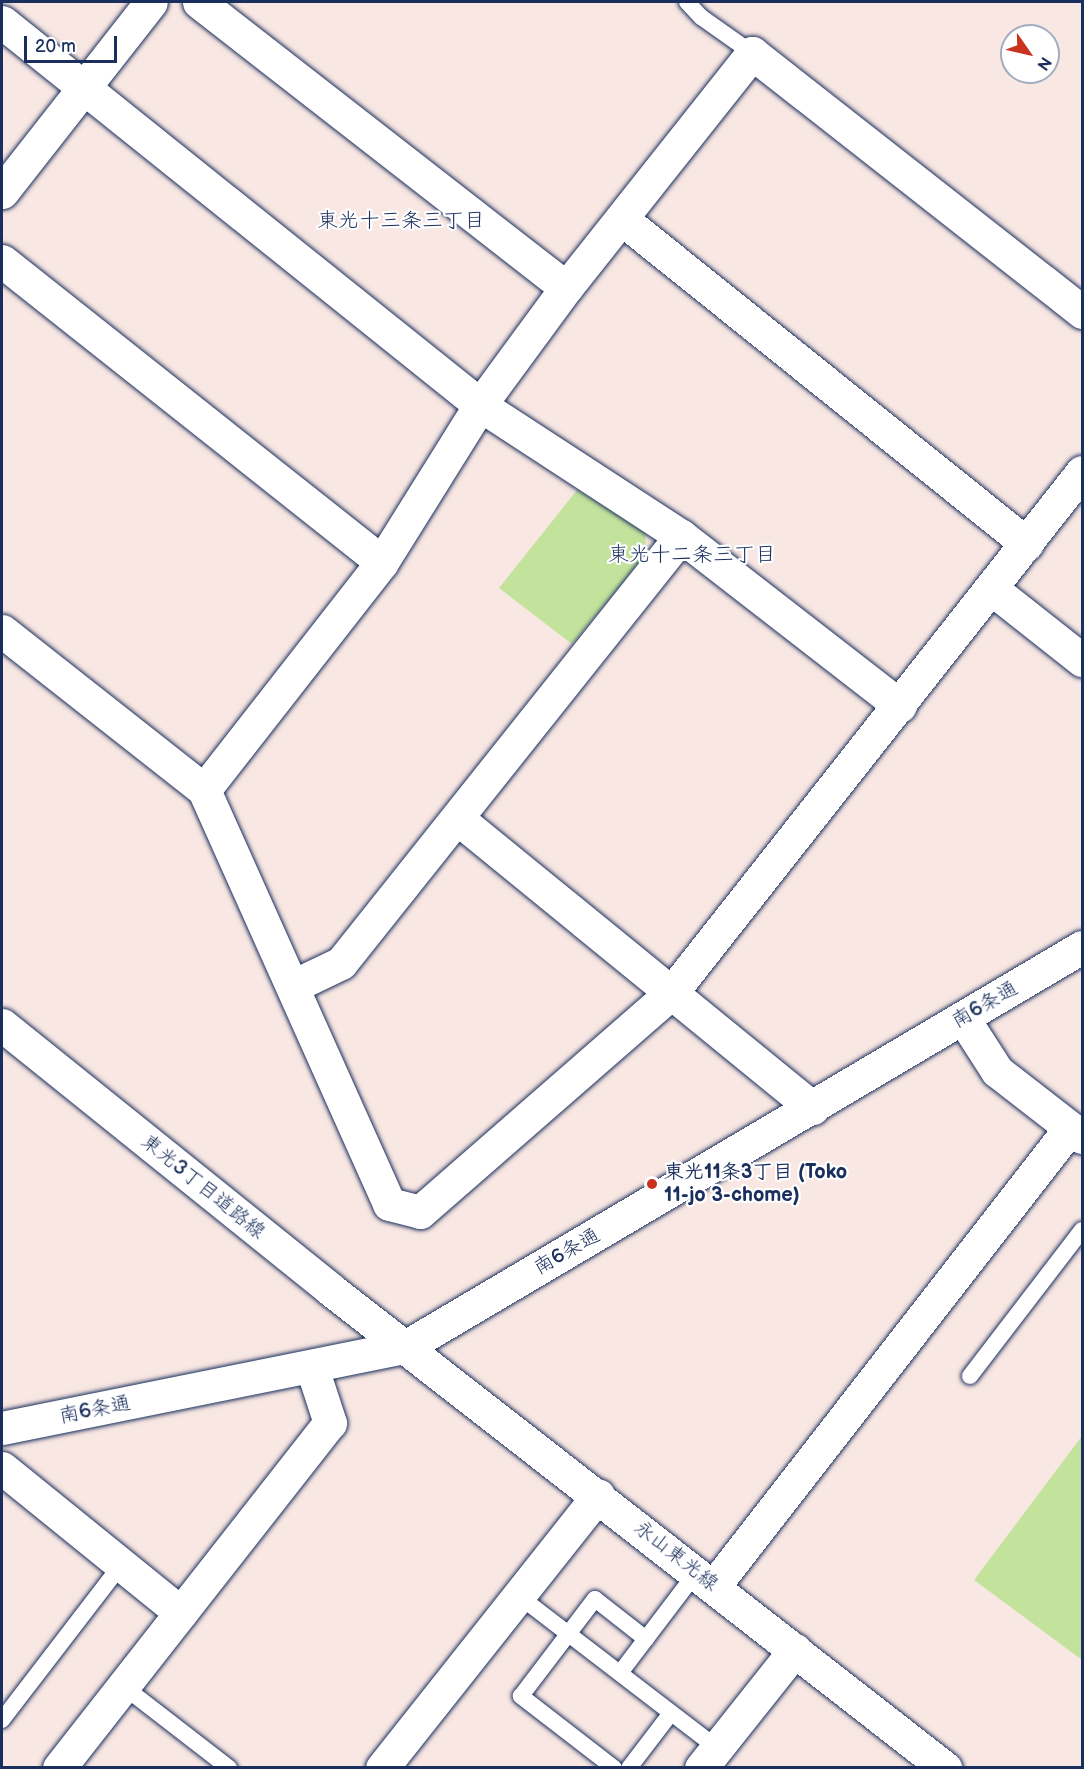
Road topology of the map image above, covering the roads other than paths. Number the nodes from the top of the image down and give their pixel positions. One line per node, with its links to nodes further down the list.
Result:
1 (151, 2): 6 (street)
2 (200, 2): 10 (street)
3 (687, 2): 5 (lane)
4 (2, 22): 6 (street)
5 (752, 52): 8 (street); 11 (street)
6 (84, 88): 7 (street); 12 (street)
7 (2, 192)
8 (622, 219): 10 (street); 15 (street)
9 (2, 261): 16 (street)
10 (566, 288): 12 (street)
11 (1083, 312)
12 (480, 405): 14 (street); 16 (street)
13 (1083, 472): 15 (street)
14 (681, 536): 20 (street); 22 (street)
15 (1028, 544): 17 (street)
16 (382, 562): 21 (street)
17 (993, 589): 19 (street); 20 (street)
18 (2, 631): 21 (street)
19 (1083, 660)
20 (900, 706): 25 (street)
21 (204, 790): 24 (street)
22 (457, 818): 24 (street); 25 (street)
23 (1083, 947): 26 (street, 南6条通)
24 (293, 986): 25 (street)
25 (672, 992): 28 (street)
26 (963, 1018): 28 (street, 南6条通); 29 (street)
27 (2, 1025): 31 (street, 東光3丁目道路線)
28 (813, 1108): 31 (street, 南6条通)
29 (1076, 1132): 38 (street)
30 (1083, 1230): 33 (lane)
31 (405, 1347): 32 (street, 南6条通); 36 (street, 永山東光線)
32 (312, 1368): 34 (street, 南6条通); 40 (street)
33 (970, 1376)
34 (2, 1428)
35 (2, 1468): 37 (street)
36 (598, 1496): 38 (street, 永山東光線); 39 (street)
37 (121, 1565): 40 (street); 47 (lane)
38 (705, 1579): 42 (lane); 43 (street, 永山東光線)
39 (519, 1596): 41 (lane); 51 (street)
40 (182, 1613): 45 (street)
41 (569, 1634): 42 (lane); 44 (lane); 52 (lane)
42 (646, 1639): 44 (lane)
43 (795, 1650): 48 (street); 54 (street, 永山東光線)
44 (620, 1673): 46 (lane)
45 (123, 1686): 49 (street); 50 (lane)
46 (671, 1713): 48 (lane); 53 (lane)
47 (2, 1720)
48 (709, 1758)
49 (59, 1767)
50 (229, 1767)
51 (382, 1767)
52 (614, 1767)
53 (629, 1767)
54 (945, 1767)

